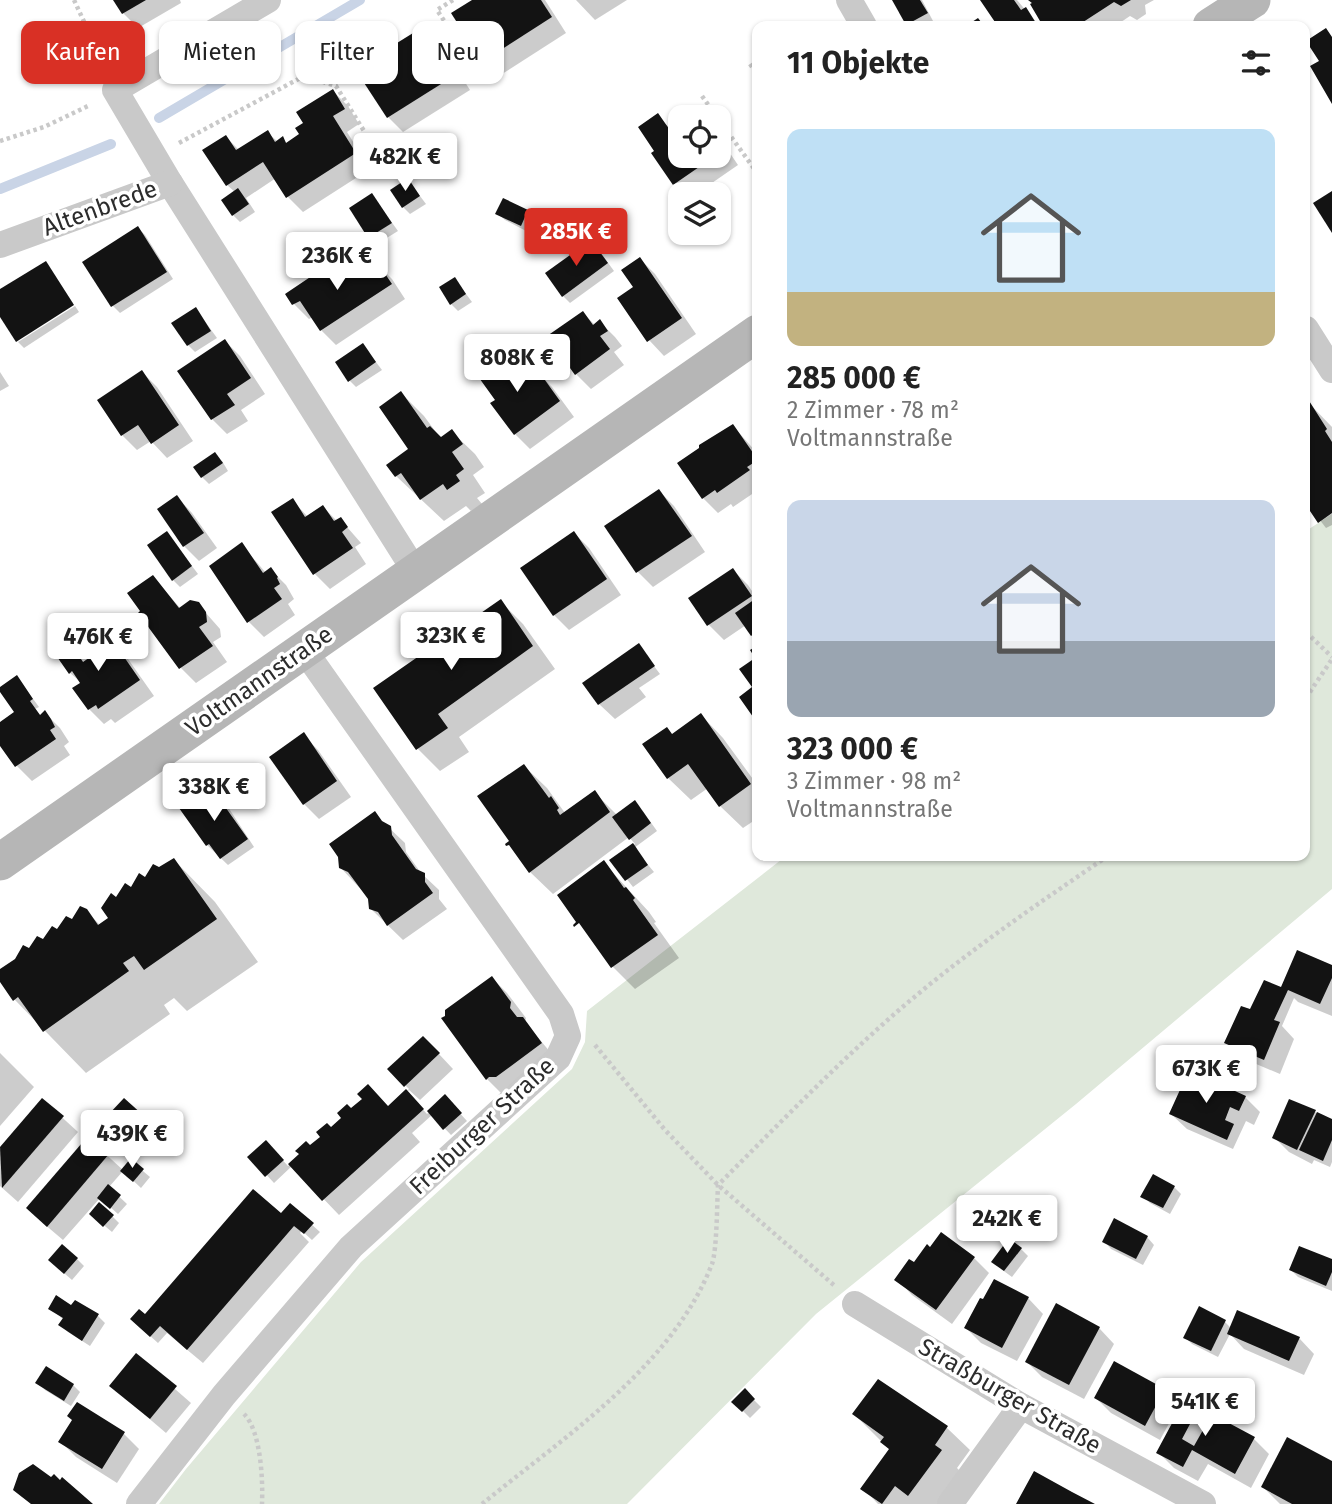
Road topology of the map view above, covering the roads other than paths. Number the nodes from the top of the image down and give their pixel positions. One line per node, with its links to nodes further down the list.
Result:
1 (268, 0): 6 (street, Altenbrede)
2 (849, 0): 4 (street)
3 (1252, 0): 5 (street)
4 (861, 21)
5 (1219, 21)
6 (170, 183): 7 (street, Altenbrede); 11 (street)
7 (0, 245)
8 (1310, 335): 10 (street)
9 (752, 337): 11 (street, Voltmannstraße)
10 (1332, 370)
11 (415, 571): 12 (street, Voltmannstraße)
12 (304, 650): 13 (street, Voltmannstraße); 16 (street, Freiburger Straße)
13 (0, 862)
14 (855, 1304): 15 (street, Straßburger Straße)
15 (1021, 1406): 17 (street); 18 (street, Straßburger Straße)
16 (139, 1504)
17 (950, 1504)
18 (1203, 1504)

